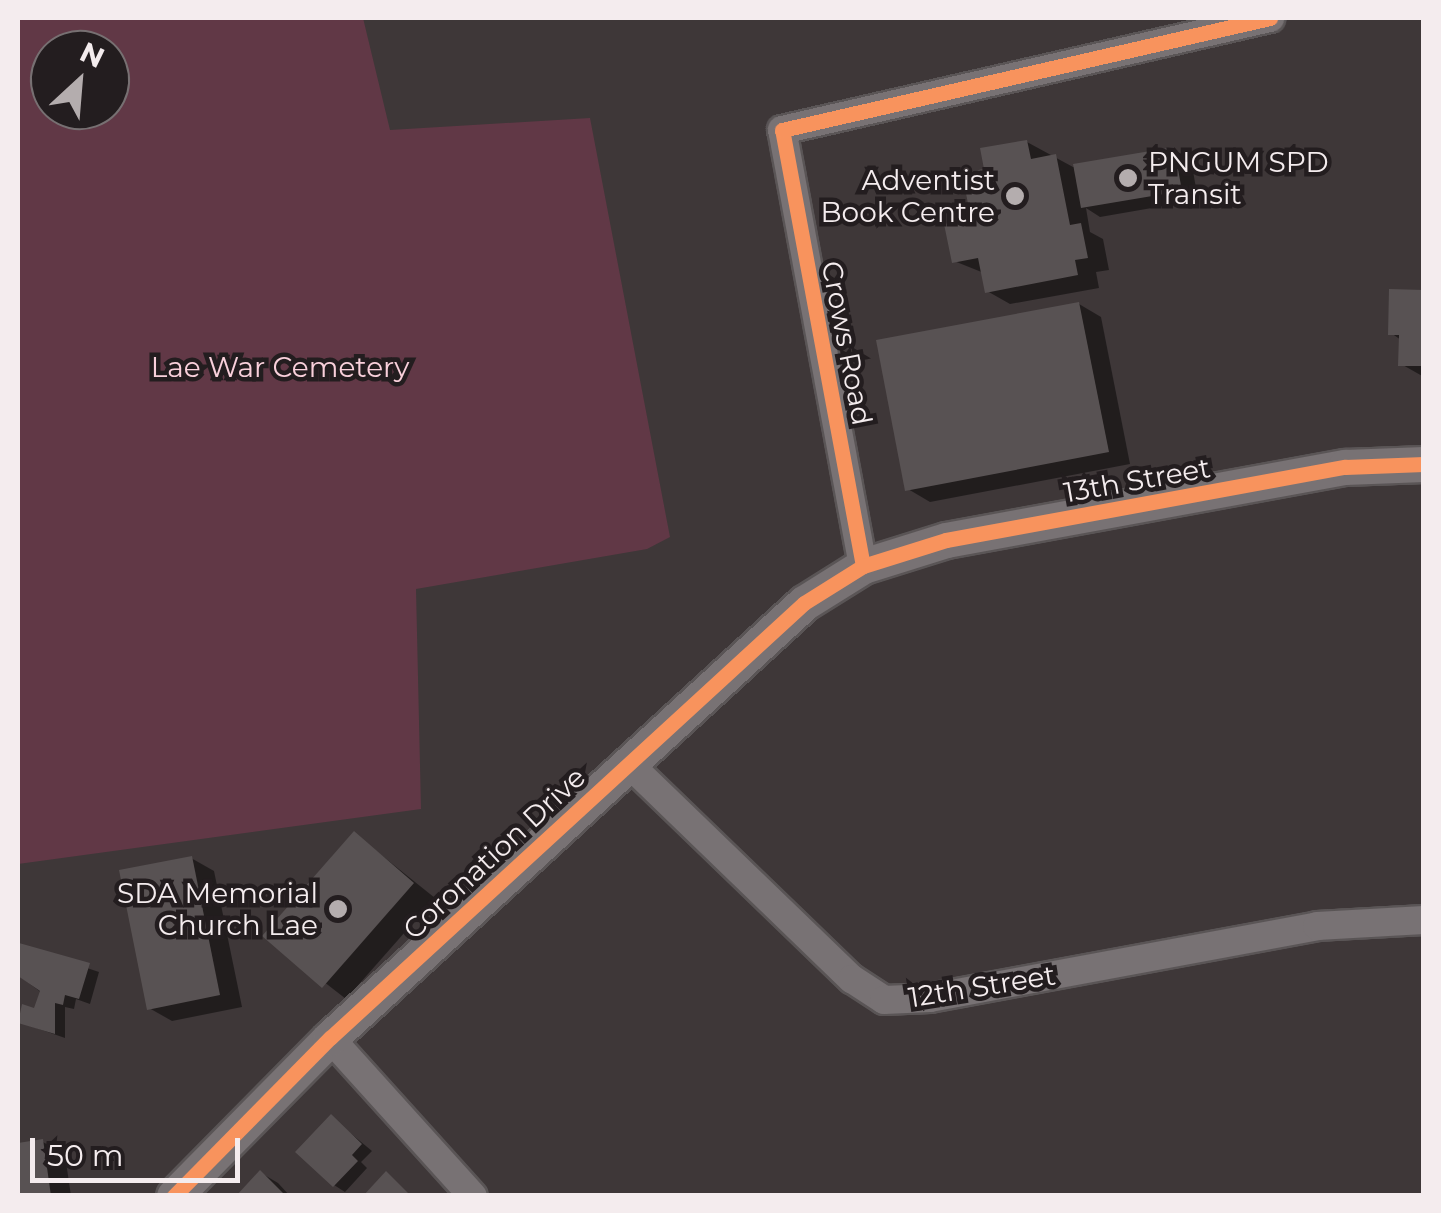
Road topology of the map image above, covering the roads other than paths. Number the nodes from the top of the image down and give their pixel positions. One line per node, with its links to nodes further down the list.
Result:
1 (1270, 18): 3 (street, Crows Road)
2 (1424, 464): 3 (street, 13th Street)
3 (863, 566): 4 (street, Coronation Drive)
4 (628, 764): 5 (street, 12th Street); 6 (street, Coronation Drive)
5 (1424, 920)
6 (330, 1038): 7 (street, Coronation Drive); 8 (street)
7 (174, 1196)
8 (474, 1196)

